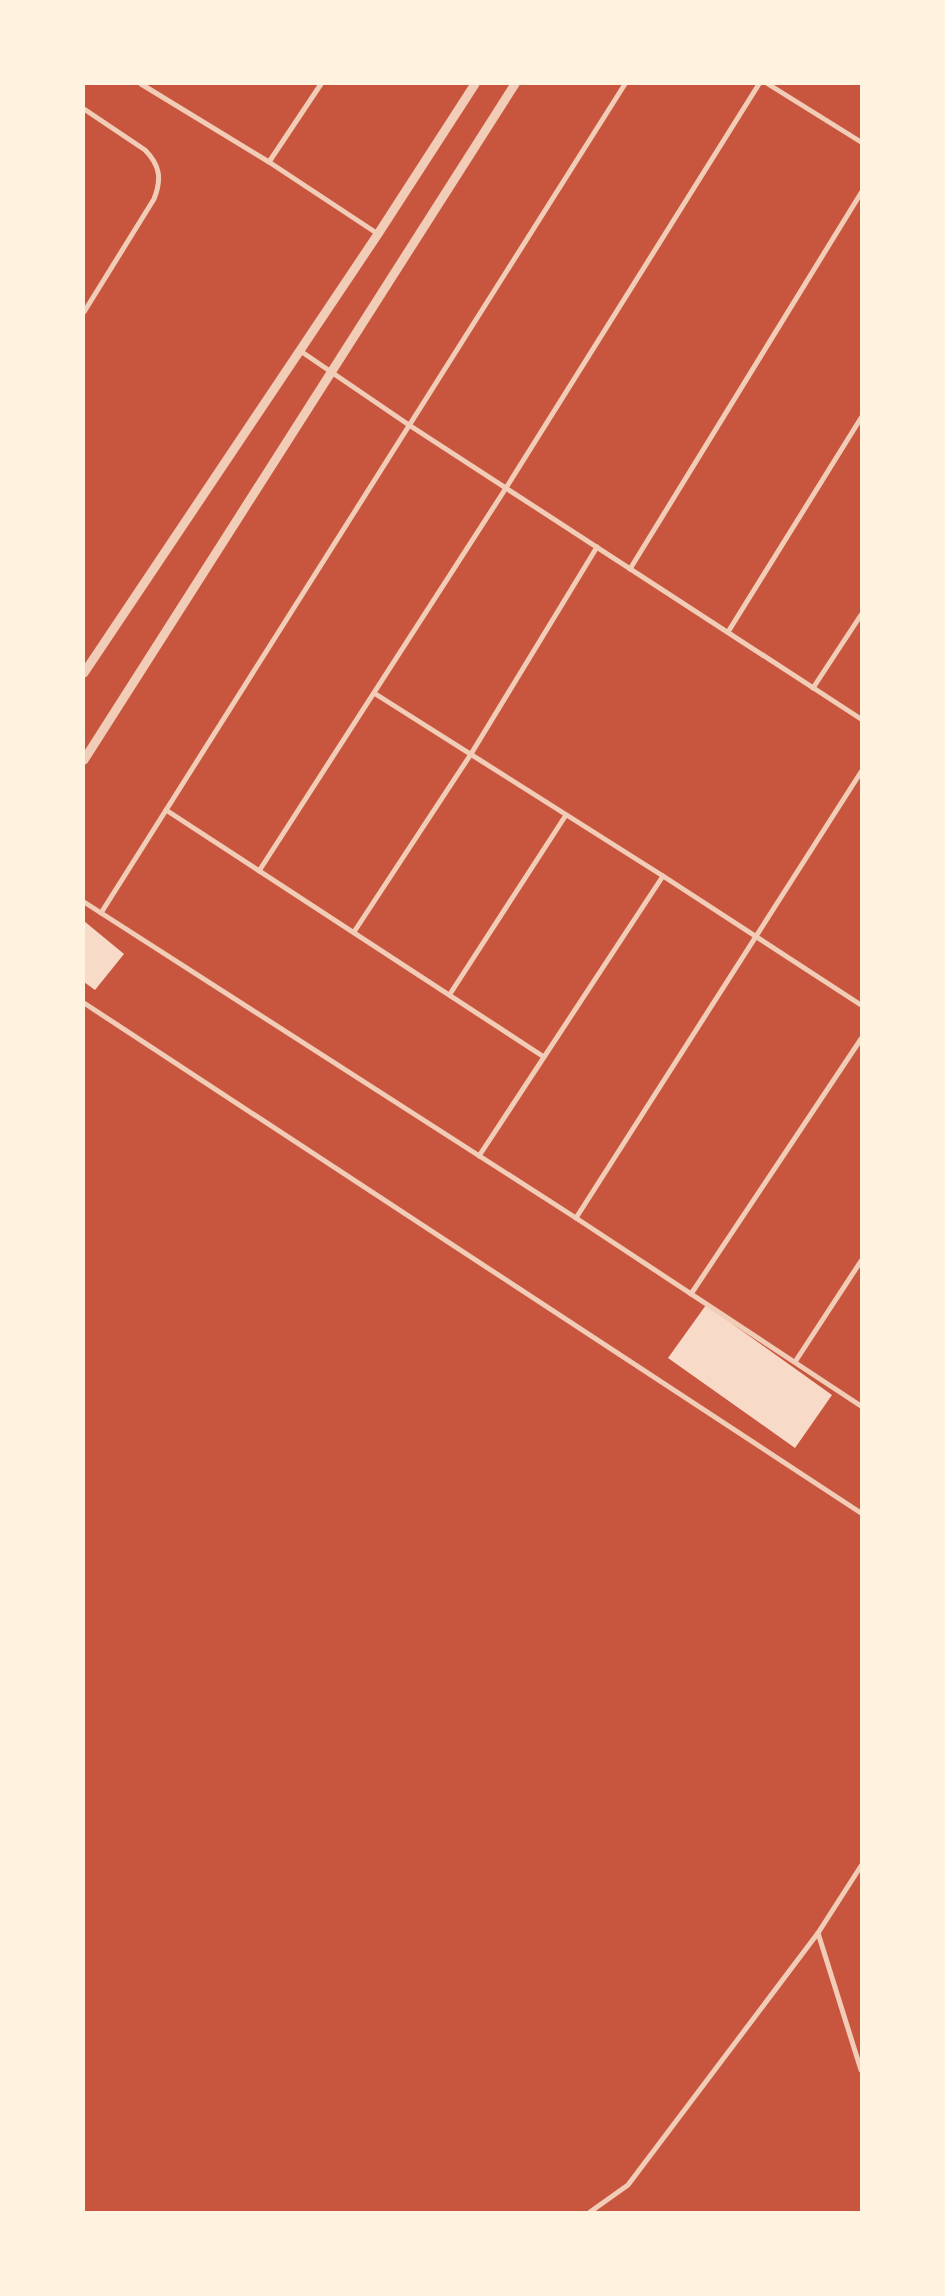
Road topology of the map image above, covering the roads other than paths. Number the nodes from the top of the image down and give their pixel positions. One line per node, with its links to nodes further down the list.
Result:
1 (141, 84): 10 (street)
2 (321, 84): 10 (street)
3 (475, 84): 12 (street)
4 (515, 84): 15 (street)
5 (625, 84): 17 (street)
6 (759, 84): 18 (street)
7 (768, 84): 9 (street)
8 (84, 109): 13 (street)
9 (861, 142)
10 (269, 162): 12 (street)
11 (861, 194): 20 (street)
12 (378, 234): 14 (street)
13 (84, 312)
14 (299, 350): 15 (street); 23 (street)
15 (330, 371): 17 (street); 28 (street)
16 (861, 418): 22 (street)
17 (409, 425): 18 (street); 30 (street)
18 (506, 488): 19 (street); 25 (street)
19 (597, 547): 20 (street); 27 (street)
20 (630, 569): 22 (street)
21 (861, 615): 24 (street)
22 (728, 632): 24 (street)
23 (84, 673)
24 (813, 688): 26 (street)
25 (374, 693): 27 (street); 32 (street)
26 (861, 718)
27 (471, 754): 31 (street); 36 (street)
28 (84, 760)
29 (861, 772): 37 (street)
30 (166, 810): 32 (street); 35 (street)
31 (566, 815): 33 (street); 38 (street)
32 (259, 871): 36 (street)
33 (663, 876): 37 (street); 42 (street)
34 (84, 902): 35 (street)
35 (100, 913): 43 (street)
36 (354, 932): 38 (street)
37 (756, 936): 40 (street); 44 (street)
38 (450, 994): 42 (street)
39 (84, 1004): 49 (street)
40 (861, 1005)
41 (861, 1038): 46 (street)
42 (544, 1057): 43 (street)
43 (479, 1156): 44 (street)
44 (576, 1218): 46 (street)
45 (861, 1261): 47 (street)
46 (691, 1294): 47 (street)
47 (795, 1362): 48 (street)
48 (861, 1406)
49 (861, 1513)
50 (861, 1866): 51 (street)
51 (818, 1934): 52 (street); 53 (street)
52 (861, 2070)
53 (590, 2212)

